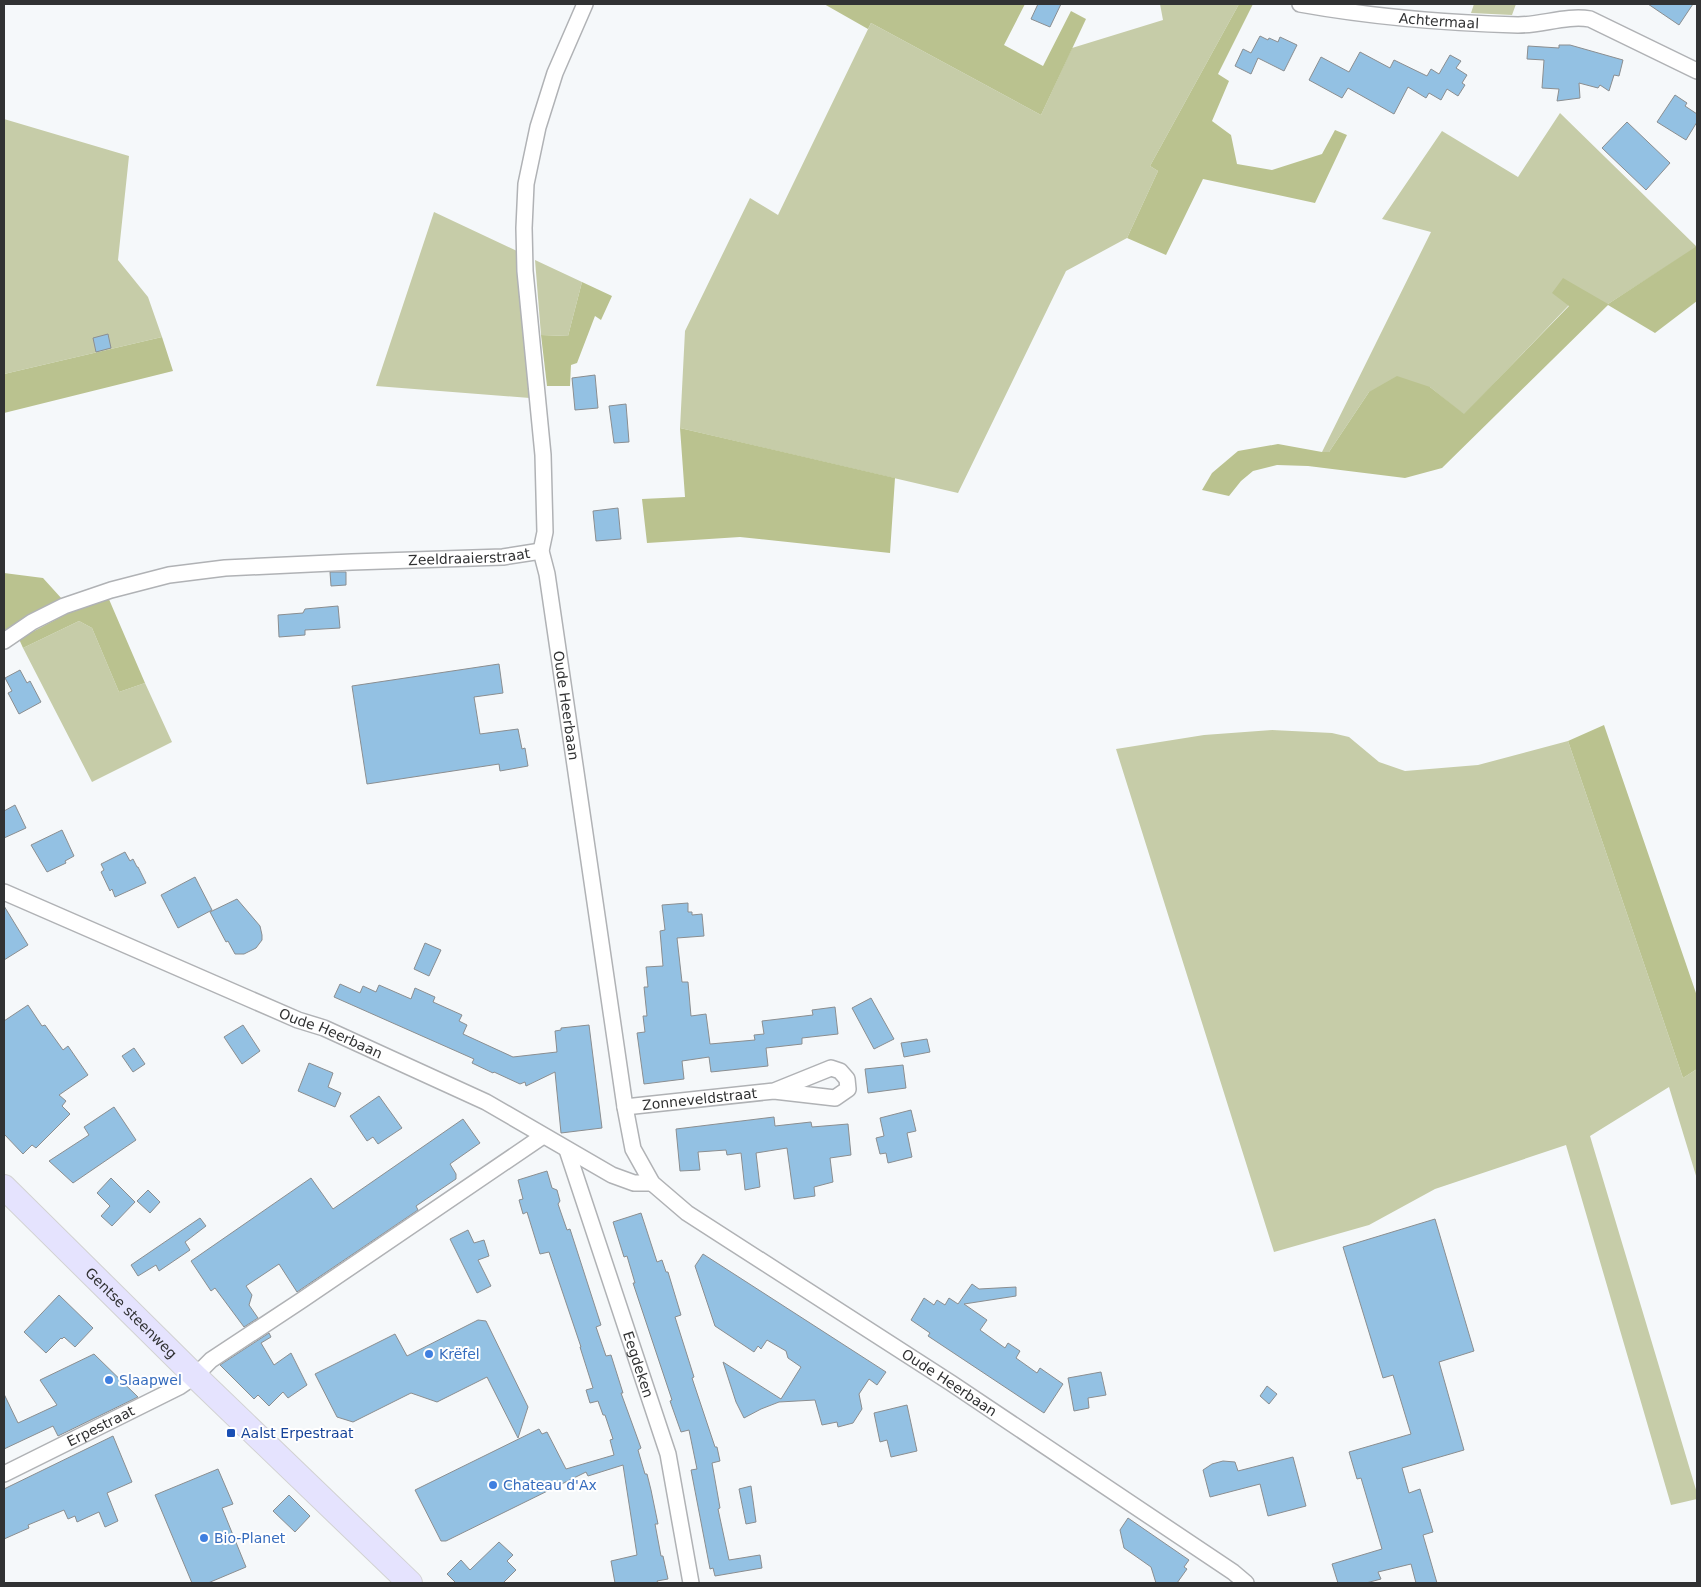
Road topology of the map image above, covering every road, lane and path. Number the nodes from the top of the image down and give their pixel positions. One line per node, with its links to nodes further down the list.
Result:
1 (585, 4): 5 (street, Zeeldraaierstraat)
2 (1300, 4): 3 (street, Achtermaal)
3 (1581, 10): 4 (street, Achtermaal)
4 (1697, 71)
5 (541, 551): 6 (street, Zeeldraaierstraat); 9 (street, Oude Heerbaan)
6 (4, 641)
7 (4, 892): 10 (street, Oude Heerbaan)
8 (774, 1092): 9 (street, Zonneveldstraat)
9 (625, 1107): 12 (street, Oude Heerbaan)
10 (542, 1136): 11 (street, Oude Heerbaan); 14 (street, Erpestraat)
11 (567, 1150): 12 (street, Oude Heerbaan); 17 (street, Eegdeken)
12 (652, 1183): 18 (street, Oude Heerbaan)
13 (4, 1187): 14 (main road, Gentse steenweg)
14 (195, 1376): 15 (street, Erpestraat); 16 (main road, Gentse steenweg)
15 (4, 1474)
16 (410, 1583)
17 (691, 1583)
18 (1246, 1583)

